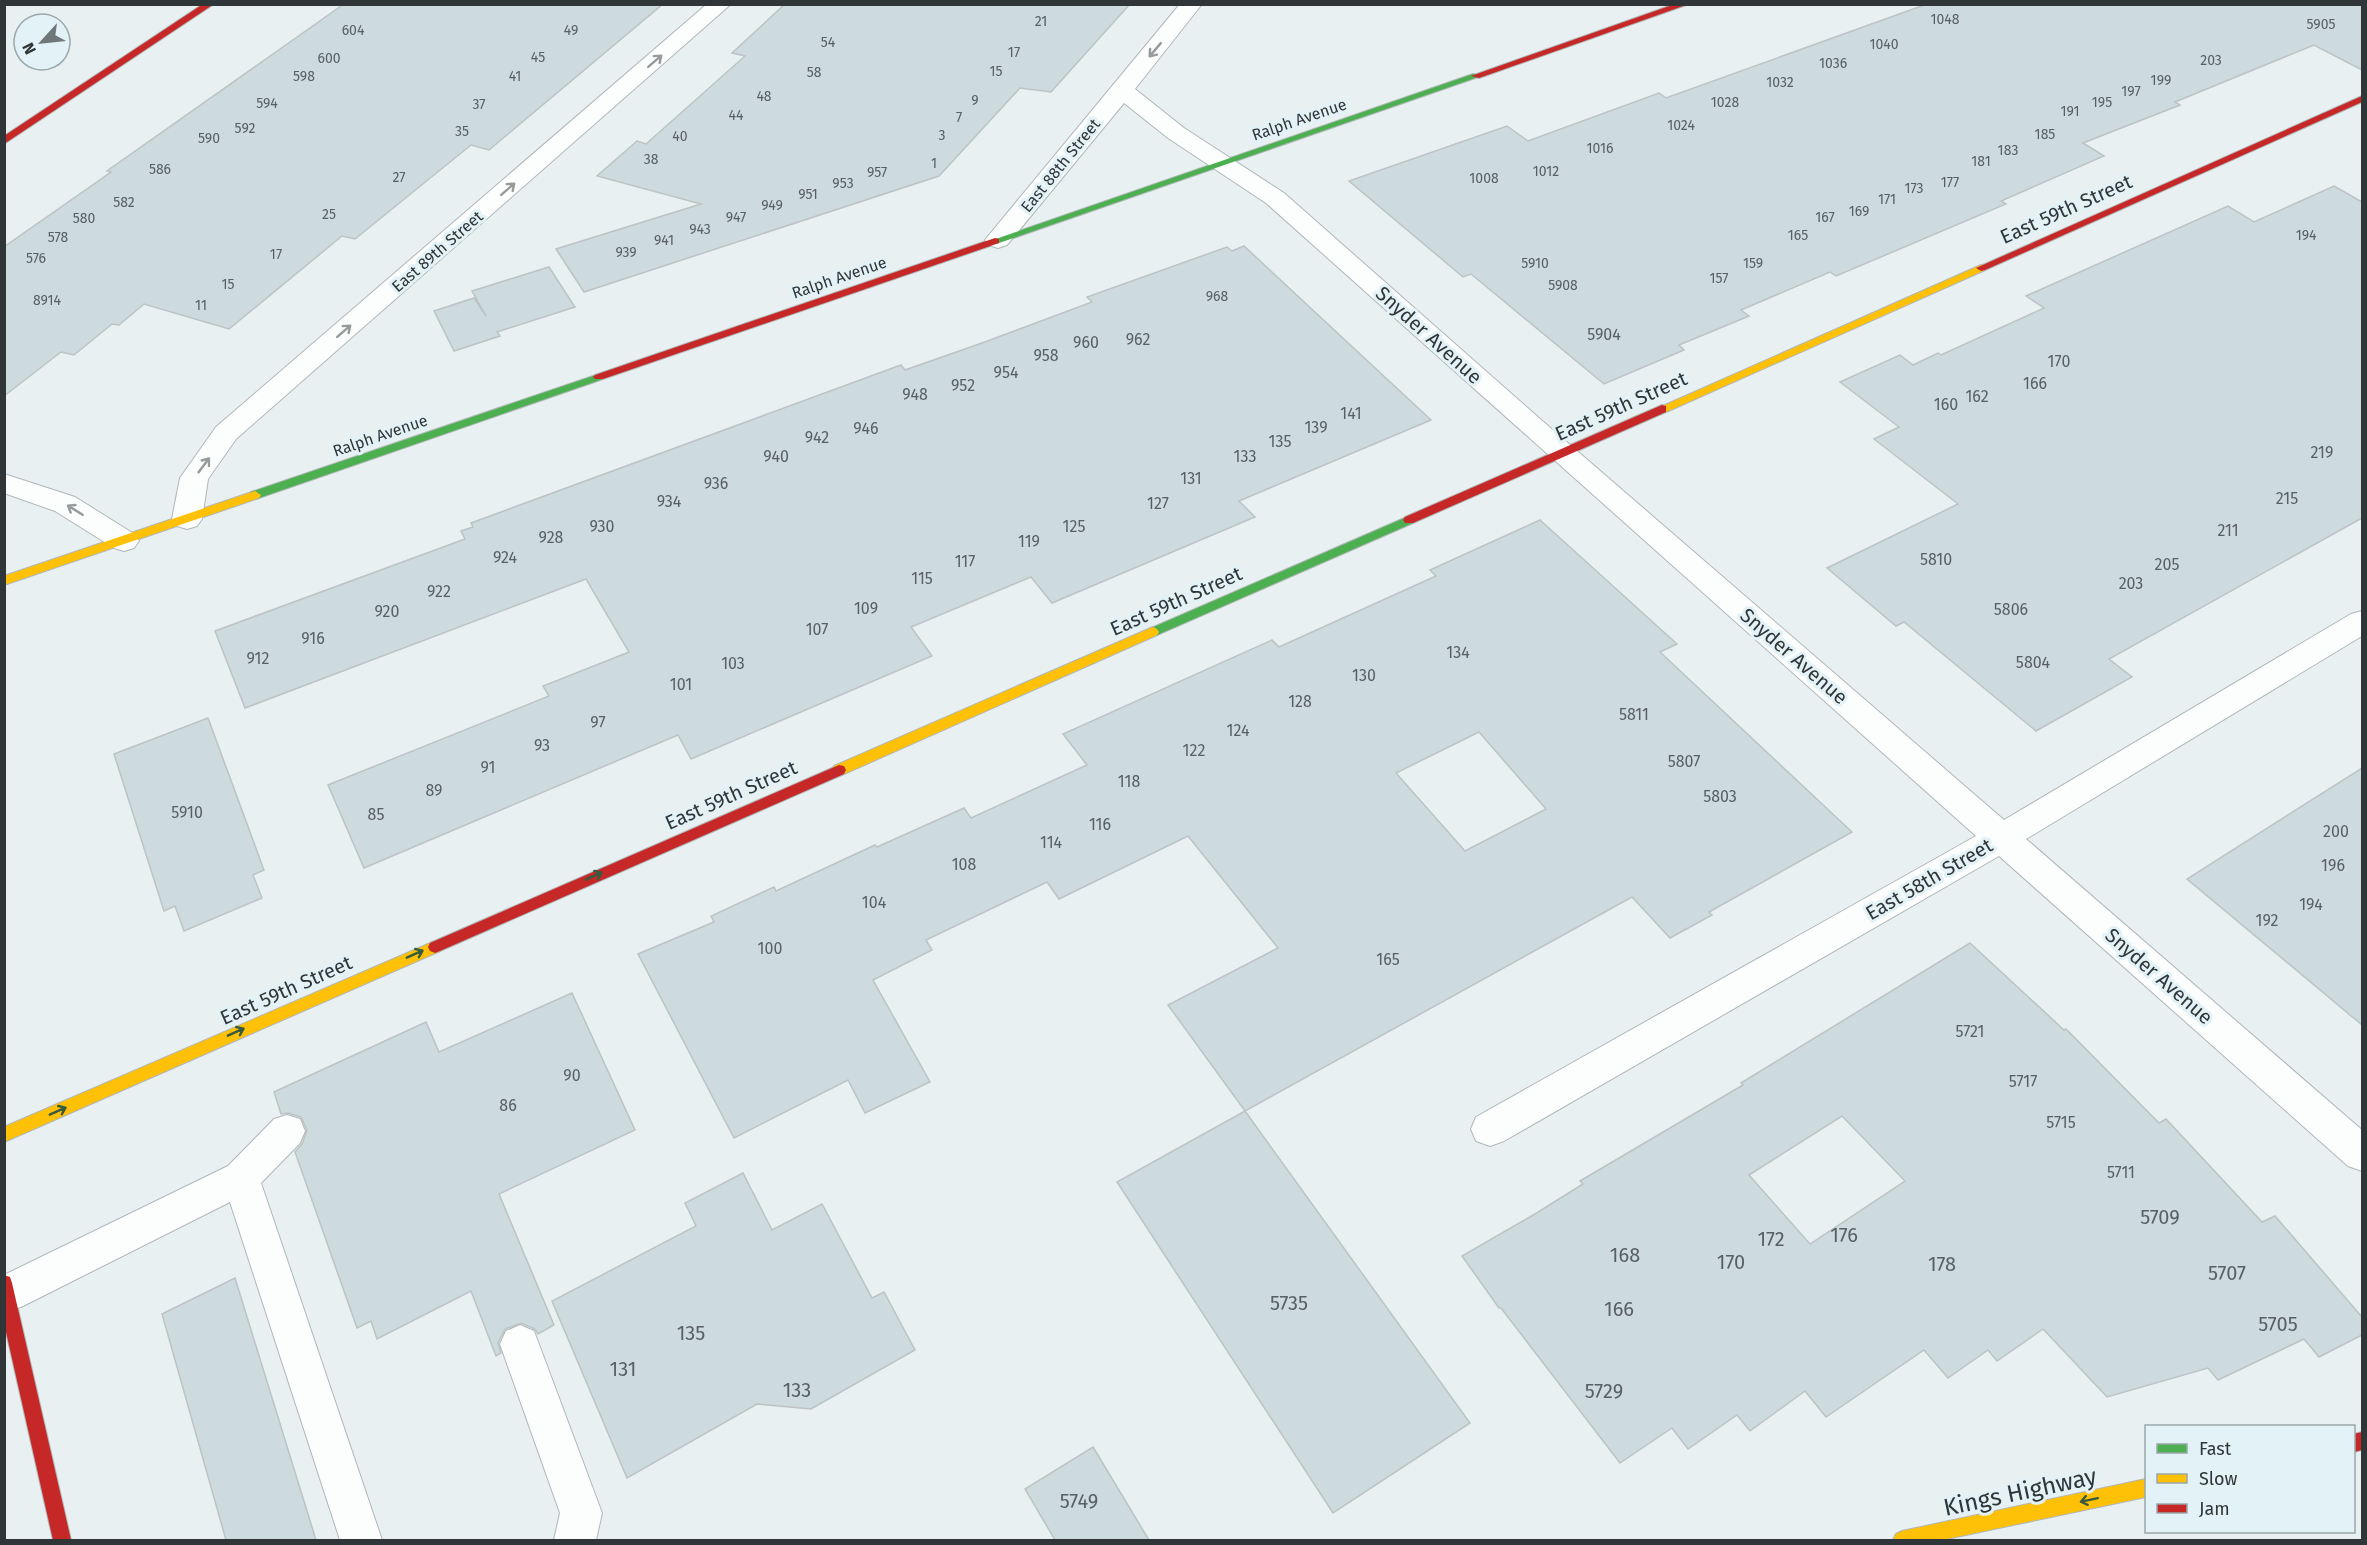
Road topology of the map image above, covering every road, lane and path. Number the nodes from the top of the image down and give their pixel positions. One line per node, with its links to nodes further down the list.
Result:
1 (210, 4): 7 (street)
2 (721, 4): 12 (street, East 89th Street, one-way to 2)
3 (1192, 4): 5 (street, East 88th Street, one-way to 5)
4 (1685, 4): 8 (street, Ralph Avenue)
5 (1122, 90): 8 (street); 9 (street, East 88th Street)
6 (2362, 99): 10 (street, East 59th Street)
7 (4, 141)
8 (1222, 162): 9 (street, Ralph Avenue); 10 (street, Snyder Avenue)
9 (998, 240): 12 (street, Ralph Avenue)
10 (1563, 453): 16 (street, Snyder Avenue); 19 (street, East 59th Street, one-way to 10)
11 (4, 483): 13 (street, one-way to 11)
12 (187, 519): 13 (street, Ralph Avenue)
13 (124, 541): 14 (street, Ralph Avenue)
14 (4, 581)
15 (2362, 622): 16 (street, East 58th Street)
16 (2001, 838): 17 (street, East 58th Street); 20 (street, Snyder Avenue)
17 (1491, 1129)
18 (287, 1131): 21 (lane)
19 (4, 1134)
20 (2362, 1154)
21 (241, 1178): 22 (lane); 26 (lane)
22 (6, 1288): 25 (street)
23 (520, 1344): 27 (lane)
24 (2145, 1488): 28 (street, Kings Highway, one-way to 28)
25 (62, 1540)
26 (361, 1540)
27 (575, 1540)
28 (1902, 1540)

